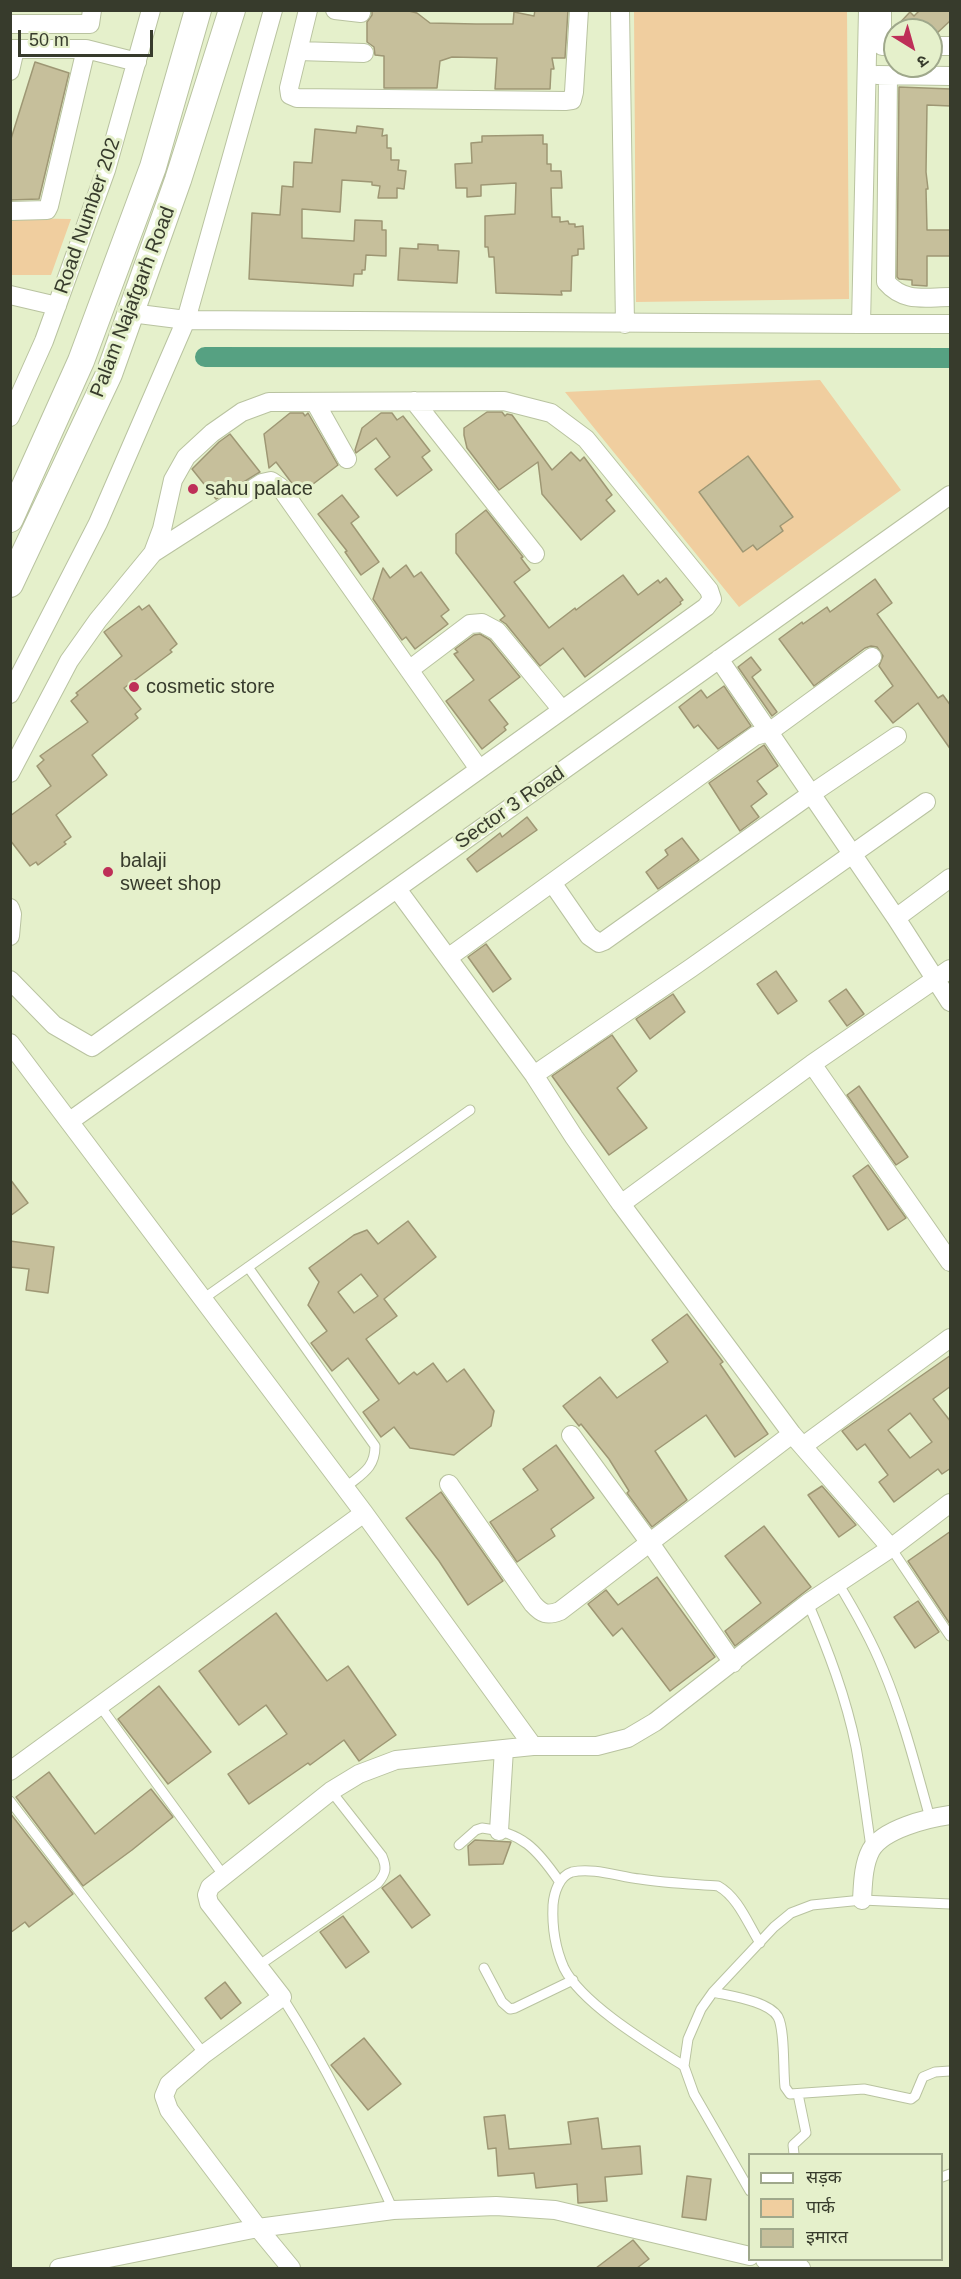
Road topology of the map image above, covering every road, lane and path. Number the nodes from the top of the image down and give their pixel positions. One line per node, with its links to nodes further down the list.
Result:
1 (92, 10): 13 (street)
2 (151, 10): 19 (street, Road Number 202)
3 (198, 10): 38 (main road, Palam Najafgarh Road)
4 (232, 10): 28 (main road, Palam Najafgarh Road)
5 (273, 10): 29 (street)
6 (308, 10): 17 (street)
7 (335, 10): 12 (street)
8 (579, 10): 17 (street)
9 (620, 10): 30 (street)
10 (868, 10): 21 (street)
11 (882, 10): 14 (street)
12 (361, 13)
13 (10, 24)
14 (883, 46)
15 (13, 49): 16 (street); 20 (street)
16 (86, 49): 19 (street); 24 (street)
17 (298, 51): 18 (street)
18 (364, 53)
19 (137, 62): 27 (street, Road Number 202)
20 (10, 71)
21 (866, 75): 22 (street); 31 (street)
22 (883, 77)
23 (888, 78): 26 (street)
24 (10, 211)
25 (10, 295): 27 (street)
26 (951, 297)
27 (57, 306): 35 (street, Road Number 202)
28 (131, 313): 29 (street); 41 (main road, Palam Najafgarh Road)
29 (186, 320): 30 (street); 45 (street)
30 (625, 324): 31 (street)
31 (861, 324): 32 (street)
32 (951, 324)
33 (414, 401): 34 (street); 40 (street); 46 (street)
34 (315, 402): 36 (street); 39 (street)
35 (10, 417)
36 (347, 459)
37 (951, 495): 43 (street, Sector 3 Road)
38 (10, 519)
39 (153, 554): 44 (street); 50 (street)
40 (535, 554)
41 (10, 584)
42 (872, 657): 47 (street)
43 (719, 659): 47 (street); 56 (street, Sector 3 Road)
44 (409, 670): 46 (street); 49 (street)
45 (10, 694)
46 (562, 710): 49 (street)
47 (769, 732): 51 (street); 55 (street)
48 (897, 736): 51 (street)
49 (479, 769): 62 (street)
50 (10, 773)
51 (811, 794): 53 (street); 55 (street)
52 (926, 802): 53 (street)
53 (853, 854): 58 (street); 66 (street)
54 (951, 878): 58 (street)
55 (553, 884): 60 (street)
56 (397, 889): 60 (street); 68 (street, Sector 3 Road)
57 (10, 908): 59 (street)
58 (896, 918): 61 (street)
59 (10, 936)
60 (449, 957): 66 (street)
61 (943, 974): 63 (street); 65 (street)
62 (10, 980)
63 (951, 1002)
64 (10, 1043): 68 (street)
65 (812, 1064): 69 (street); 70 (street)
66 (534, 1075): 69 (street)
67 (470, 1110): 71 (lane)
68 (69, 1121): 72 (street)
69 (621, 1204): 75 (street)
70 (951, 1263)
71 (248, 1267): 72 (lane); 77 (lane)
72 (203, 1299): 77 (street)
73 (951, 1338): 75 (street)
74 (571, 1435): 80 (street)
75 (798, 1440): 80 (street); 81 (street)
76 (449, 1484): 80 (street)
77 (345, 1488): 79 (street)
78 (951, 1503): 81 (street)
79 (364, 1514): 86 (street); 87 (street)
80 (650, 1543): 85 (street)
81 (891, 1548): 82 (street); 84 (lane)
82 (838, 1583): 83 (street); 93 (lane)
83 (808, 1603): 85 (street); 96 (lane)
84 (951, 1636)
85 (733, 1663): 87 (street)
86 (100, 1706): 89 (street); 97 (lane)
87 (533, 1746): 88 (street)
88 (504, 1749): 90 (street); 94 (street)
89 (10, 1772)
90 (331, 1791): 97 (street); 102 (lane)
91 (10, 1801): 107 (lane)
92 (951, 1815): 93 (street)
93 (930, 1818): 96 (street)
94 (499, 1831): 95 (lane); 98 (lane)
95 (459, 1845)
96 (872, 1849): 99 (street)
97 (224, 1875): 102 (street)
98 (559, 1881): 101 (lane); 104 (lane)
99 (862, 1900): 100 (lane); 101 (lane)
100 (951, 1904)
101 (760, 1943): 105 (lane)
102 (258, 1966): 106 (street)
103 (484, 1968): 104 (lane)
104 (573, 1980): 108 (lane)
105 (713, 1992): 108 (lane); 110 (lane)
106 (282, 1997): 107 (street); 113 (lane)
107 (204, 2054): 114 (street)
108 (684, 2066): 112 (lane)
109 (951, 2071): 110 (lane)
110 (798, 2094): 111 (lane)
111 (794, 2153)
112 (748, 2188)
113 (393, 2210): 114 (street); 115 (street)
114 (258, 2228): 117 (street); 118 (street)
115 (748, 2256)
116 (770, 2261): 119 (street)
117 (66, 2268)
118 (291, 2268)
119 (801, 2268)

